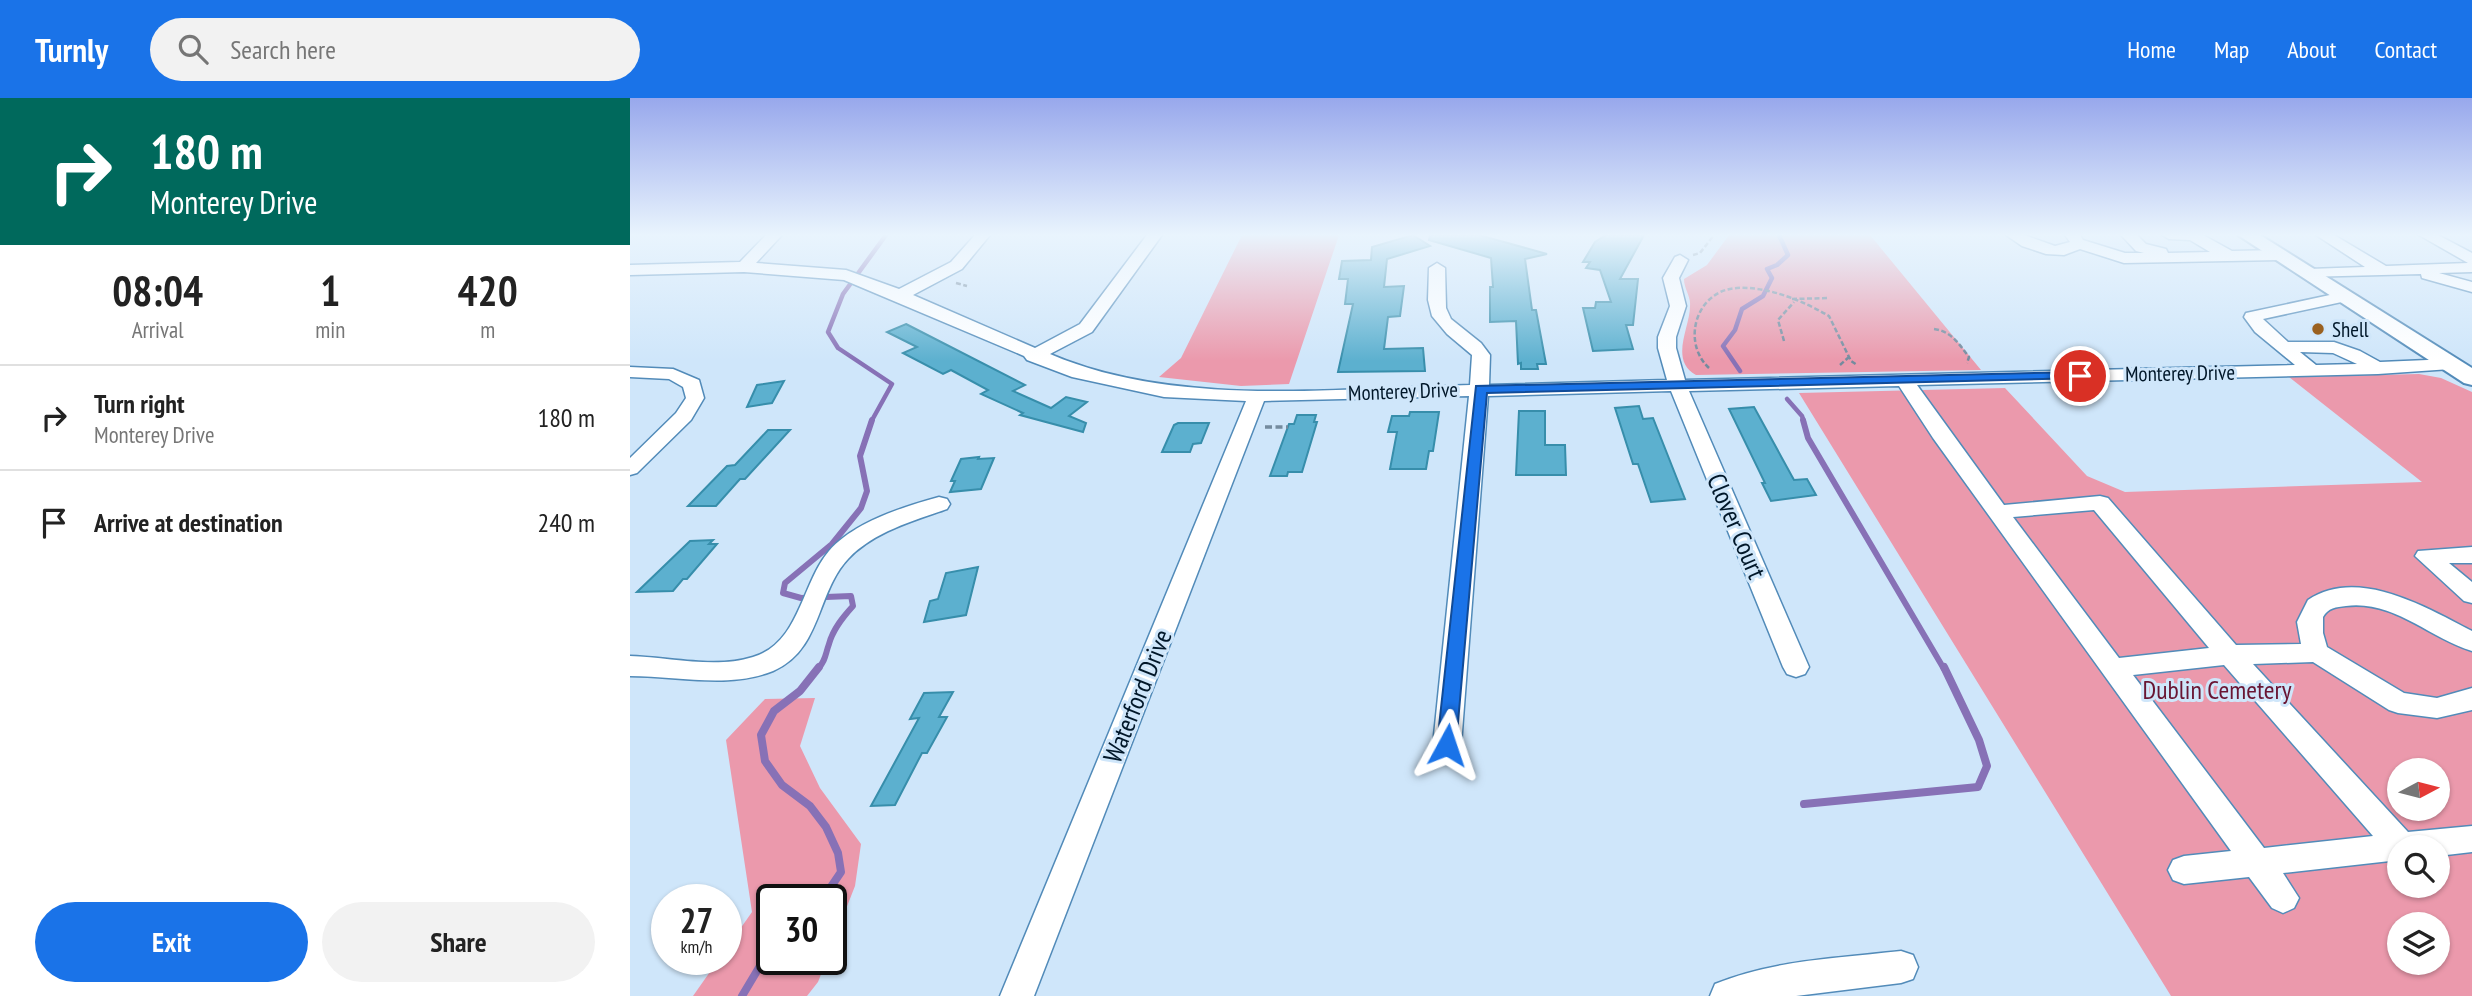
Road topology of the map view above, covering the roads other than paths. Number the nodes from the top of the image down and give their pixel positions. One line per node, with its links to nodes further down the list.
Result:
1 (853, 277): 9 (street, Monterey Drive)
2 (938, 277): 9 (street)
3 (1124, 277): 12 (street)
4 (1437, 277): 20 (street)
5 (1672, 277): 19 (street, Clover Court)
6 (2314, 277): 10 (main road)
7 (2436, 277): 8 (street)
8 (2472, 287)
9 (899, 295): 12 (street, Monterey Drive)
10 (2345, 297): 11 (street); 13 (main road)
11 (2284, 347): 14 (street); 15 (street)
12 (1033, 356): 21 (street, Monterey Drive)
13 (2451, 365): 14 (street, Monterey Drive); 17 (main road)
14 (2378, 369): 15 (street, Monterey Drive)
15 (2312, 370): 18 (street, Monterey Drive)
16 (630, 372): 22 (street)
17 (2472, 378)
18 (1904, 380): 19 (street, Monterey Drive); 24 (street)
19 (1677, 384): 20 (street, Monterey Drive); 31 (street, Clover Court)
20 (1481, 389): 21 (street, Monterey Drive); 34 (street)
21 (1257, 396): 43 (street, Waterford Drive)
22 (630, 468)
23 (939, 504): 30 (street)
24 (1998, 512): 29 (street); 32 (street)
25 (2472, 555): 26 (street)
26 (2472, 595)
27 (2472, 642): 28 (street)
28 (2318, 653): 29 (street); 33 (street)
29 (2230, 655): 32 (street); 35 (street)
30 (630, 666)
31 (1796, 667)
32 (2113, 668): 39 (street)
33 (2472, 698)
34 (1447, 745)
35 (2391, 835)
36 (2472, 839): 37 (street)
37 (2450, 841)
38 (2387, 848): 39 (street)
39 (2257, 863): 40 (street); 41 (street)
40 (2185, 870)
41 (2283, 898)
42 (1901, 967): 44 (street)
43 (1017, 996)
44 (1727, 996)

